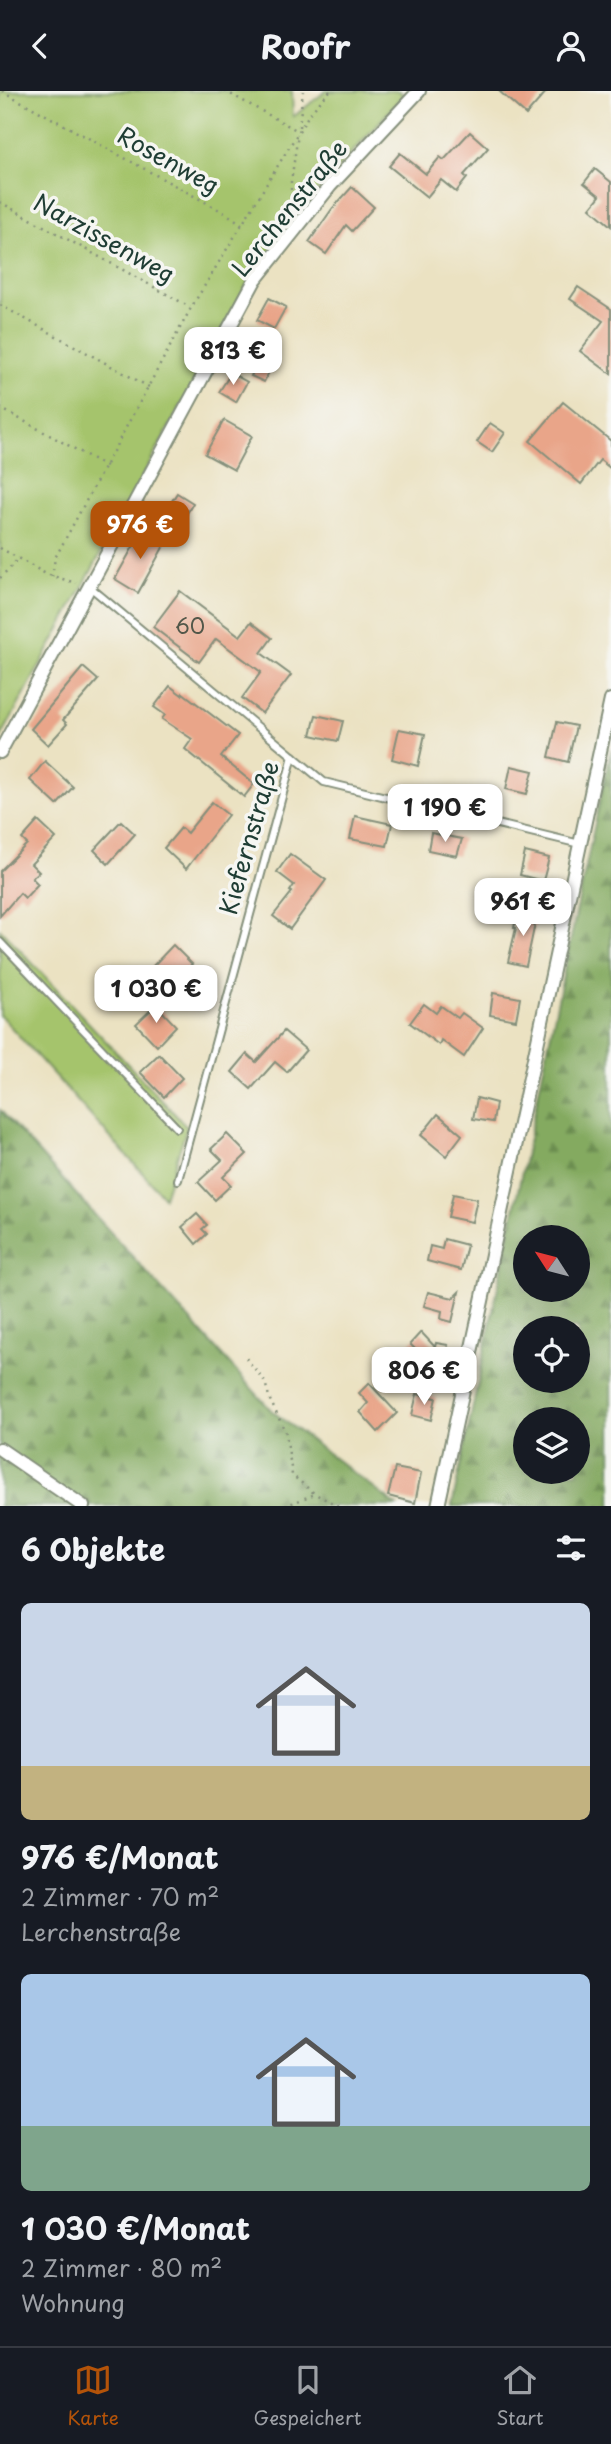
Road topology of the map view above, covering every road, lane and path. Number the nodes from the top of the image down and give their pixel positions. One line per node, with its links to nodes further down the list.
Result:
1 (2, 91): 8 (path, Rosenweg)
2 (225, 91): 6 (path)
3 (303, 91): 6 (path)
4 (330, 91): 6 (path)
5 (419, 91): 9 (street, Lerchenstraße)
6 (298, 131): 8 (path); 9 (path)
7 (0, 202): 11 (path, Narzissenweg)
8 (242, 224): 11 (path)
9 (292, 232): 19 (street, Lerchenstraße)
10 (0, 306): 12 (path)
11 (191, 308): 12 (path)
12 (149, 387): 14 (path)
13 (0, 408): 14 (path)
14 (106, 466): 17 (path)
15 (0, 548): 16 (path)
16 (18, 559): 17 (path); 18 (path)
17 (52, 577): 19 (path)
18 (0, 578)
19 (90, 587): 21 (street, Lerchenstraße); 22 (lane)
20 (611, 700): 23 (street)
21 (0, 751)
22 (293, 756): 23 (lane, Kiefernstraße); 26 (lane, Kiefernstraße)
23 (580, 844): 33 (street)
24 (0, 942): 25 (lane)
25 (177, 1128)
26 (178, 1180)
27 (246, 1358): 29 (path)
28 (0, 1449): 30 (street)
29 (316, 1494): 31 (path); 32 (path)
30 (83, 1506)
31 (285, 1506)
32 (338, 1506)
33 (438, 1506)

